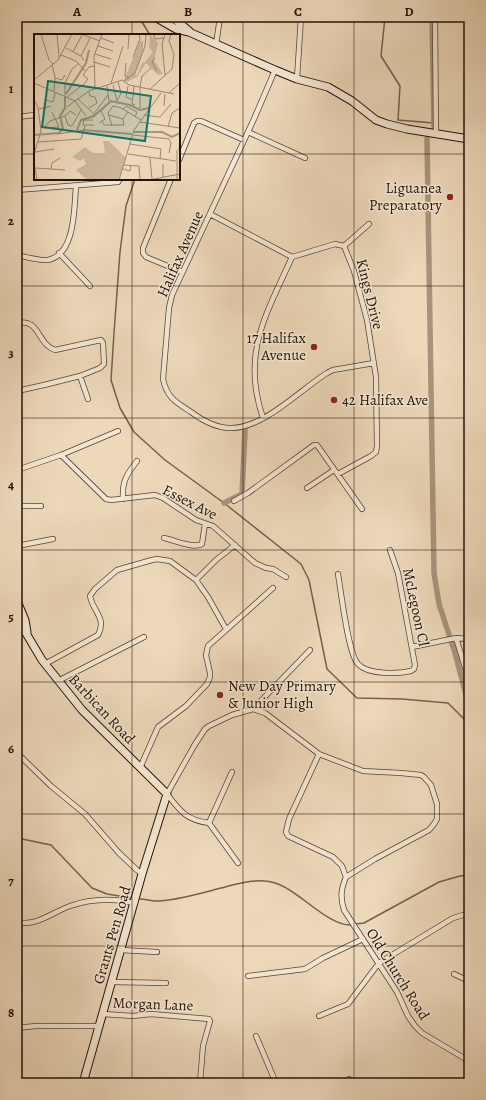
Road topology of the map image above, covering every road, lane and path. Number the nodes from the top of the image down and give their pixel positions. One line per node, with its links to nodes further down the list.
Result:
1 (155, 17): 6 (main road)
2 (170, 17): 6 (main road)
3 (220, 17): 7 (street)
4 (300, 17): 9 (street)
5 (435, 17): 13 (street)
6 (189, 32): 7 (main road)
7 (216, 45): 8 (main road)
8 (275, 70): 9 (main road); 12 (street, Halifax Avenue)
9 (297, 79): 13 (main road)
10 (34, 115): 11 (street)
11 (17, 117)
12 (248, 132): 15 (street, Halifax Avenue); 17 (street)
13 (436, 133): 14 (main road)
14 (469, 139)
15 (244, 140): 16 (street); 22 (street, Halifax Avenue)
16 (180, 158)
17 (305, 158)
18 (171, 180): 28 (street)
19 (119, 181): 20 (street)
20 (76, 186): 21 (street); 25 (street)
21 (17, 190)
22 (210, 214): 27 (street); 28 (street, Halifax Avenue)
23 (369, 224): 24 (street)
24 (344, 246): 27 (street, Kings Drive); 31 (street, Kings Drive)
25 (60, 253): 26 (street); 29 (street)
26 (17, 255)
27 (292, 257): 35 (street)
28 (182, 272): 35 (street, Halifax Avenue)
29 (90, 286)
30 (17, 323): 32 (street)
31 (374, 363): 35 (street, Halifax Avenue); 41 (street, Kings Drive)
32 (80, 376): 33 (street); 34 (street)
33 (17, 391)
34 (88, 399)
35 (263, 418)
36 (118, 431): 37 (street)
37 (61, 455): 39 (street); 43 (street, Essex Ave)
38 (136, 462): 43 (street)
39 (17, 470)
40 (334, 470): 41 (street); 42 (street); 44 (street)
41 (338, 474): 47 (street)
42 (307, 488)
43 (123, 499): 48 (street, Essex Ave)
44 (234, 501)
45 (17, 506): 46 (street)
46 (41, 506)
47 (362, 509)
48 (205, 524): 49 (street); 51 (street, Essex Ave)
49 (164, 538)
50 (53, 539): 52 (street)
51 (235, 545): 55 (street, Essex Ave); 56 (street)
52 (17, 546)
53 (390, 550): 65 (street, McLegoon Cl)
54 (338, 574): 65 (street, McLegoon Cl)
55 (286, 577)
56 (196, 580): 60 (street); 67 (street)
57 (273, 588): 60 (street)
58 (17, 601): 61 (main road, Barbican Road)
59 (17, 618): 61 (main road, Barbican Road)
60 (226, 629): 73 (street)
61 (28, 634): 67 (main road, Barbican Road)
62 (144, 637): 69 (street)
63 (456, 638): 64 (street); 65 (street); 68 (street)
64 (469, 639)
65 (412, 647)
66 (310, 650): 70 (street)
67 (45, 664): 69 (main road, Barbican Road)
68 (469, 680)
69 (58, 681): 73 (main road, Barbican Road)
70 (253, 709): 72 (street); 75 (street)
71 (17, 753): 78 (street)
72 (318, 754): 79 (street); 79 (street)
73 (140, 768): 75 (main road, Barbican Road)
74 (232, 772): 76 (street)
75 (167, 794): 76 (street); 78 (main road, Grants Pen Road)
76 (209, 823): 77 (street)
77 (238, 864)
78 (142, 874): 80 (main road, Grants Pen Road)
79 (346, 877): 83 (street, Old Church Road)
80 (135, 903): 82 (street); 84 (main road, Grants Pen Road)
81 (469, 915): 86 (street)
82 (17, 922)
83 (363, 939): 86 (street, Old Church Road); 88 (street)
84 (121, 950): 85 (street); 89 (main road, Grants Pen Road)
85 (156, 952)
86 (378, 963): 93 (street); 97 (street, Old Church Road)
87 (454, 974): 90 (street)
88 (248, 976)
89 (112, 982): 91 (street); 92 (main road, Grants Pen Road)
90 (469, 982)
91 (166, 983)
92 (103, 1014): 94 (main road, Grants Pen Road); 99 (street, Morgan Lane)
93 (319, 1016)
94 (99, 1026): 95 (street); 98 (main road, Grants Pen Road)
95 (17, 1028)
96 (256, 1036): 100 (street)
97 (469, 1061)
98 (83, 1083)
99 (200, 1083)
100 (276, 1083)

